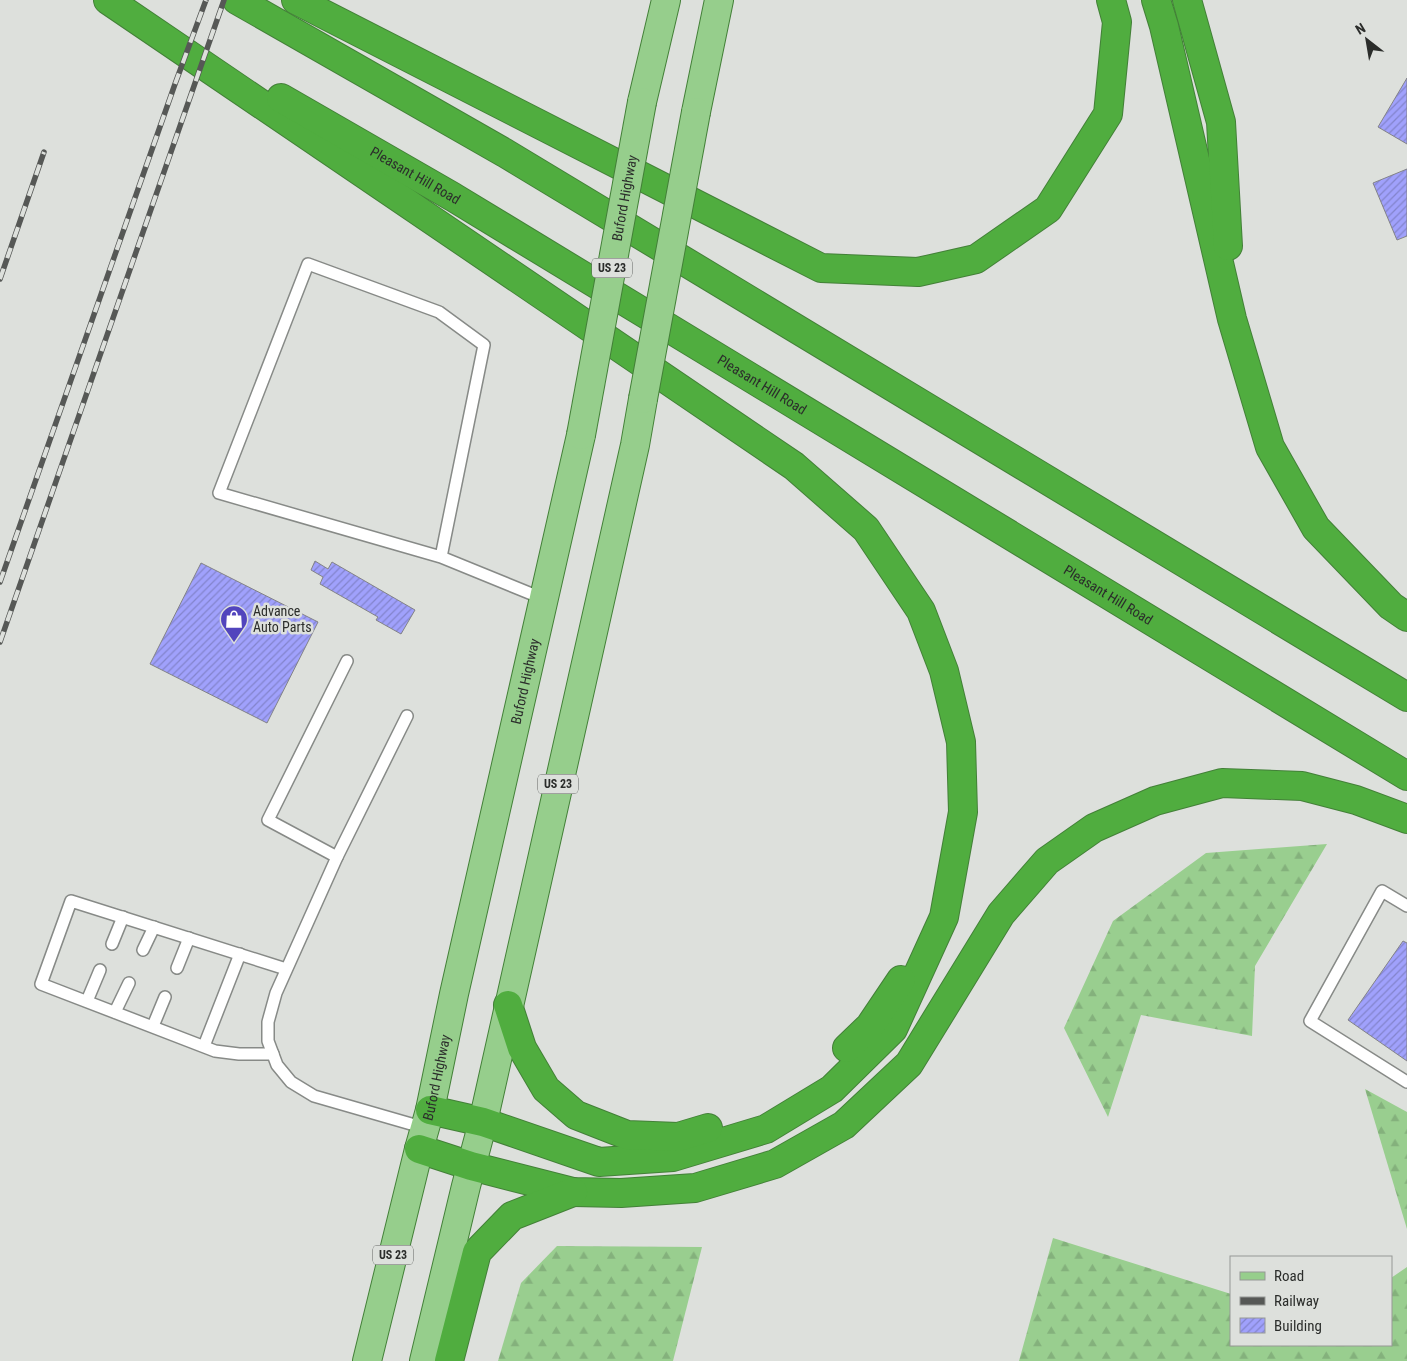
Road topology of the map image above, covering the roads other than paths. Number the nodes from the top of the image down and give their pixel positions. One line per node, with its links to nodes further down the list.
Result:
1 (108, 0): 22 (highway)
2 (113, 0): 17 (highway, Pleasant Hill Road)
3 (237, 0): 15 (highway)
4 (296, 0): 7 (highway)
5 (666, 0): 12 (main road, Buford Highway / US 23, bridge)
6 (719, 0): 34 (main road, US 23, bridge)
7 (1111, 0)
8 (1156, 0): 10 (highway)
9 (1187, 0): 10 (highway)
10 (1232, 320): 13 (highway)
11 (440, 556): 11 (lane); 12 (lane)
12 (544, 599): 41 (main road, Buford Highway / US 23)
13 (1407, 617)
14 (347, 661): 19 (lane)
15 (1407, 697)
16 (408, 716): 19 (lane)
17 (1407, 776)
18 (1407, 819): 43 (highway)
19 (337, 857): 29 (lane)
20 (1407, 906): 39 (lane)
21 (123, 917): 23 (lane); 25 (lane); 33 (lane)
22 (944, 917): 34 (highway); 40 (highway)
23 (154, 927): 24 (lane); 26 (lane)
24 (189, 938): 27 (lane); 28 (lane)
25 (112, 944)
26 (143, 950)
27 (240, 954): 29 (lane); 37 (lane)
28 (177, 968)
29 (286, 969): 38 (lane)
30 (100, 970): 33 (lane)
31 (128, 983): 35 (lane)
32 (165, 997): 36 (lane)
33 (87, 1001): 35 (lane)
34 (508, 1005): 40 (main road, US 23)
35 (115, 1012): 36 (lane)
36 (153, 1026): 37 (lane)
37 (204, 1046): 38 (lane)
38 (273, 1054): 41 (lane)
39 (1407, 1082)
40 (483, 1122): 41 (highway); 42 (main road, US 23)
41 (424, 1129): 42 (highway); 44 (main road, Buford Highway / US 23)
42 (471, 1166): 43 (highway); 45 (main road, US 23)
43 (573, 1192): 46 (highway)
44 (367, 1361)
45 (424, 1361)
46 (449, 1361)

